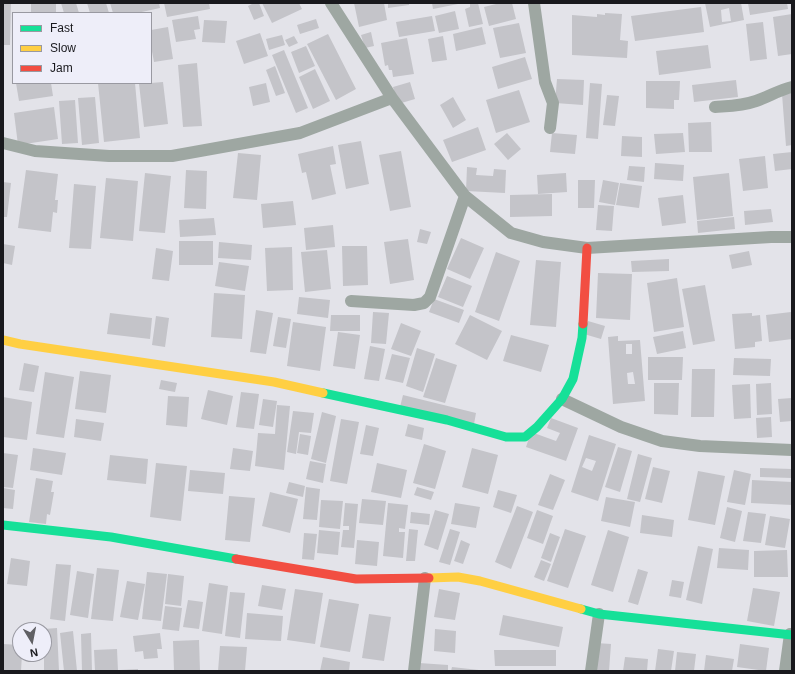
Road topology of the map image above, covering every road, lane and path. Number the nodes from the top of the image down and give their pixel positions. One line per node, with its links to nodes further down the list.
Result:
1 (331, 3): 4 (street)
2 (534, 3): 6 (street)
3 (792, 88): 5 (street)
4 (392, 98): 7 (street); 8 (street)
5 (715, 107)
6 (550, 128)
7 (3, 143)
8 (465, 196): 10 (street); 11 (street)
9 (792, 237): 10 (street)
10 (587, 248): 13 (street)
11 (351, 301)
12 (3, 340): 13 (street)
13 (562, 399): 14 (street)
14 (792, 450)
15 (3, 526): 16 (street)
16 (424, 578): 17 (street); 19 (street)
17 (599, 614): 18 (street); 20 (street)
18 (791, 634): 21 (street)
19 (414, 671)
20 (591, 671)
21 (785, 671)

